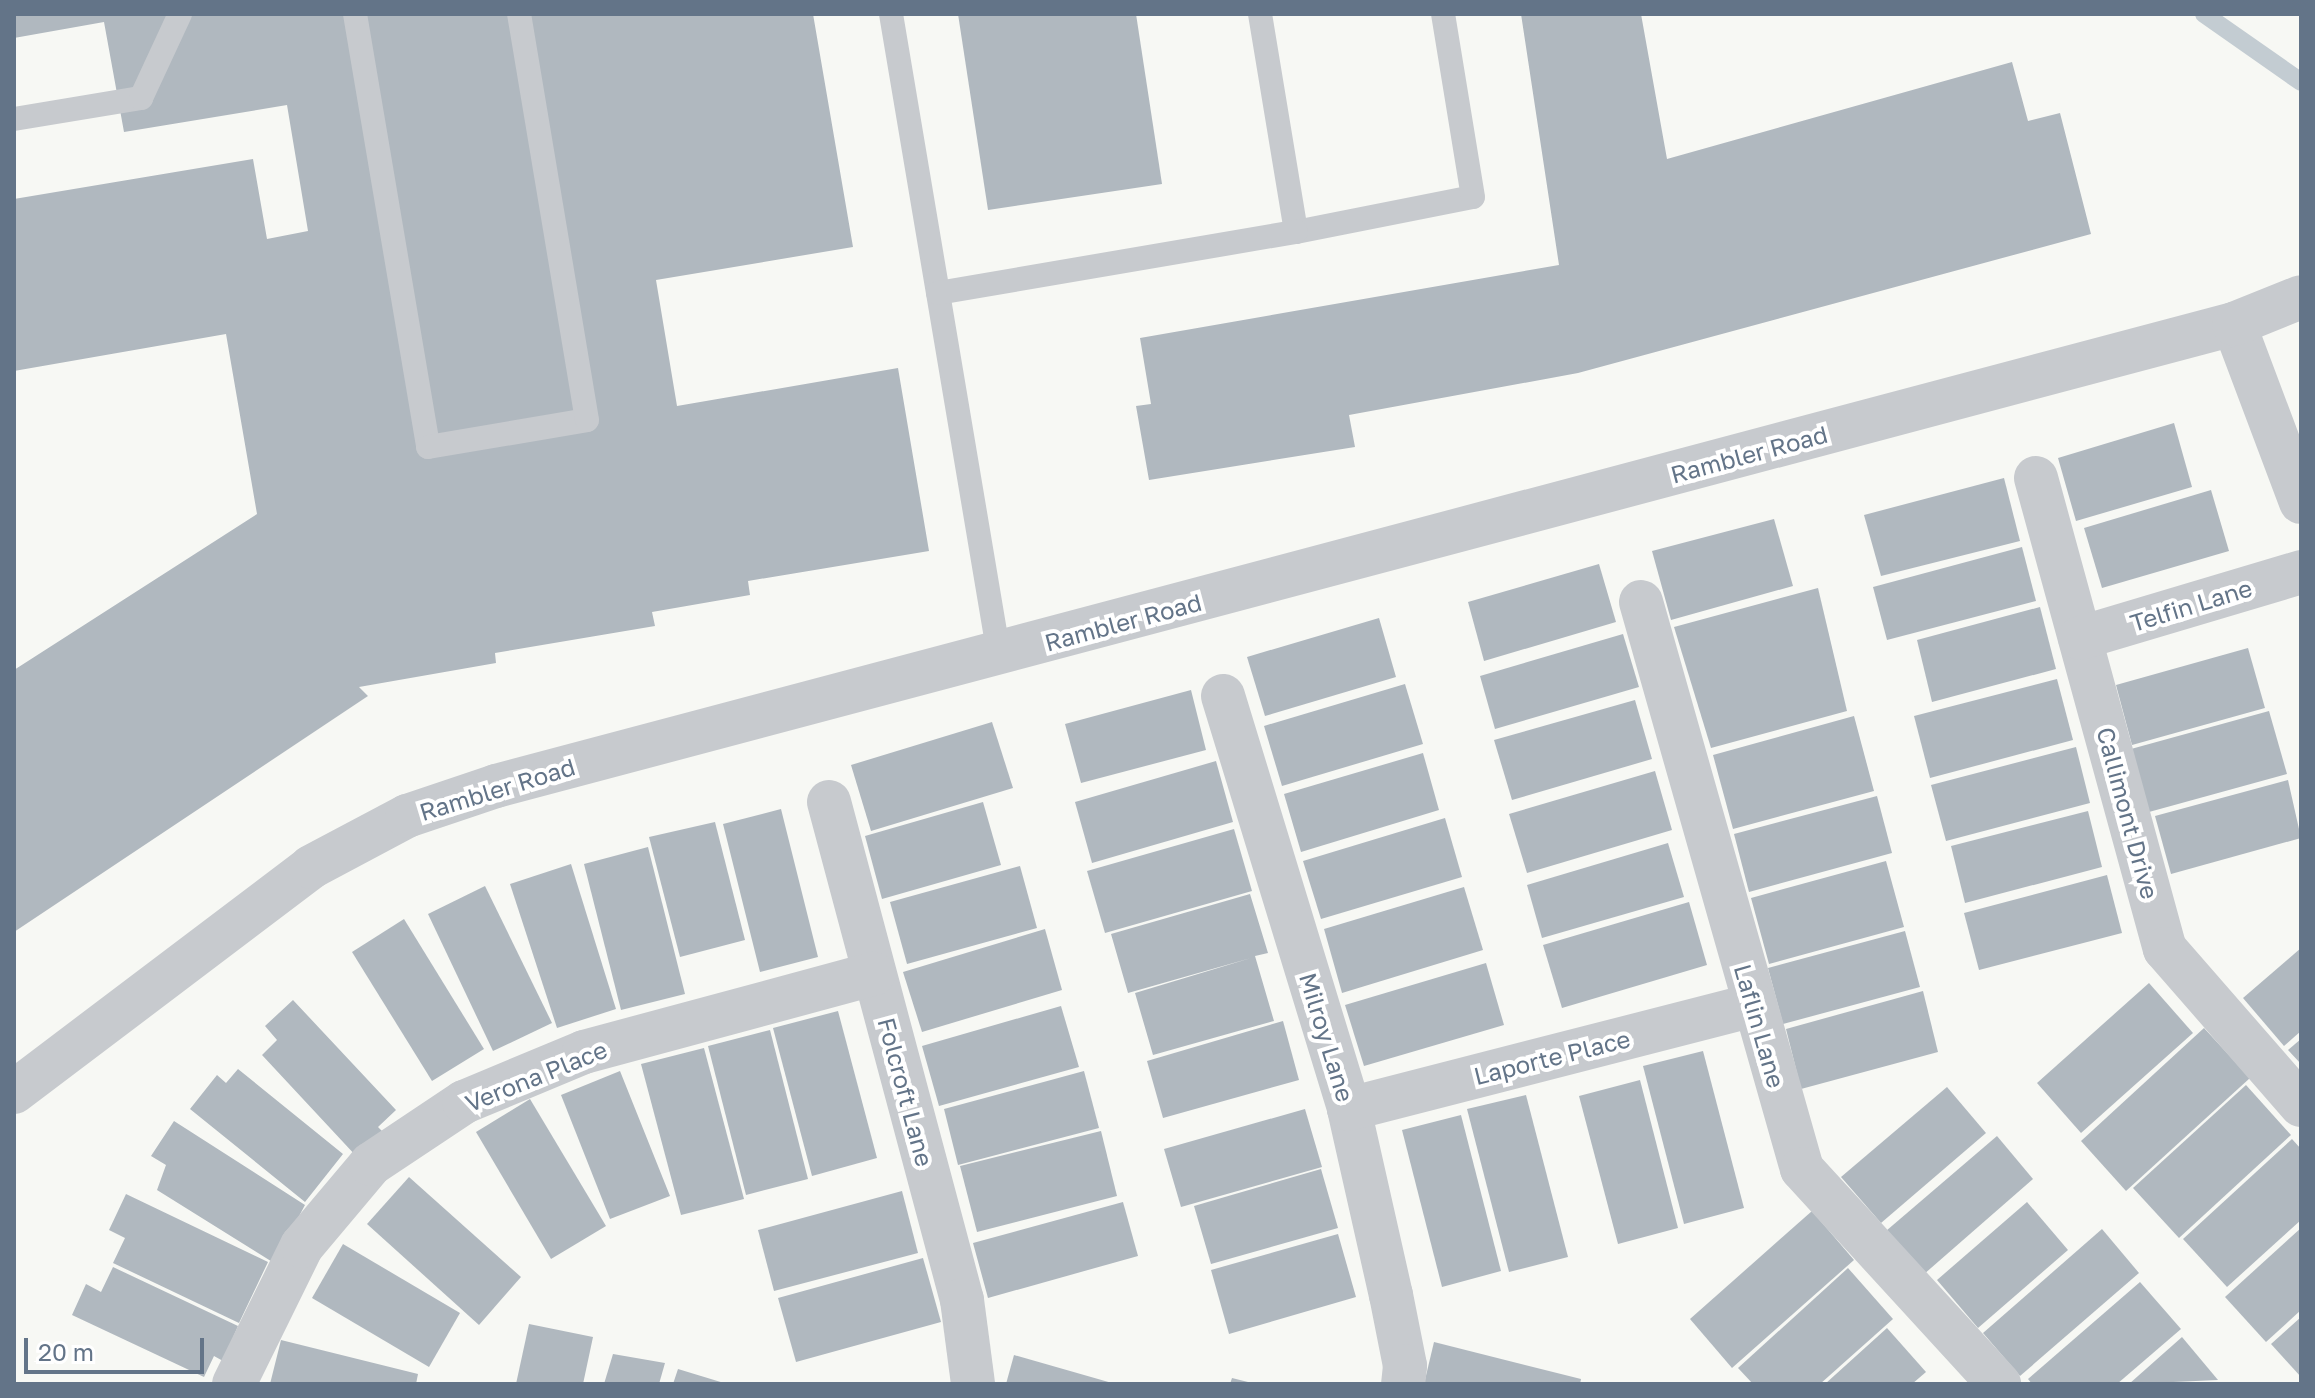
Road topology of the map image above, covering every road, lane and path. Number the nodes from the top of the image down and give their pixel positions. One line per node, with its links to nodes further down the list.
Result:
1 (180, 14): 7 (lane)
2 (355, 14): 3 (lane)
3 (519, 14)
4 (891, 14): 9 (lane)
5 (1260, 14): 8 (lane)
6 (1443, 14): 8 (lane)
7 (14, 119)
8 (1296, 232): 9 (lane)
9 (938, 293): 17 (lane)
10 (2301, 297): 11 (street, Rambler Road)
11 (2234, 324): 13 (street); 17 (street, Rambler Road)
12 (2036, 478): 16 (street, Callimont Drive)
13 (2301, 502)
14 (2301, 572): 16 (street, Telfin Lane)
15 (1641, 602): 21 (street, Laflin Lane)
16 (2080, 638): 23 (street, Callimont Drive)
17 (999, 655): 22 (street, Rambler Road)
18 (1223, 696): 24 (street, Milroy Lane)
19 (829, 802): 20 (street, Folcroft Lane)
20 (874, 974): 25 (street, Verona Place); 26 (street, Folcroft Lane)
21 (1754, 1005): 24 (street, Laporte Place); 28 (street, Laflin Lane)
22 (14, 1092)
23 (2301, 1105)
24 (1349, 1109): 27 (street, Milroy Lane)
25 (234, 1384)
26 (973, 1384)
27 (1403, 1384)
28 (1999, 1384)

